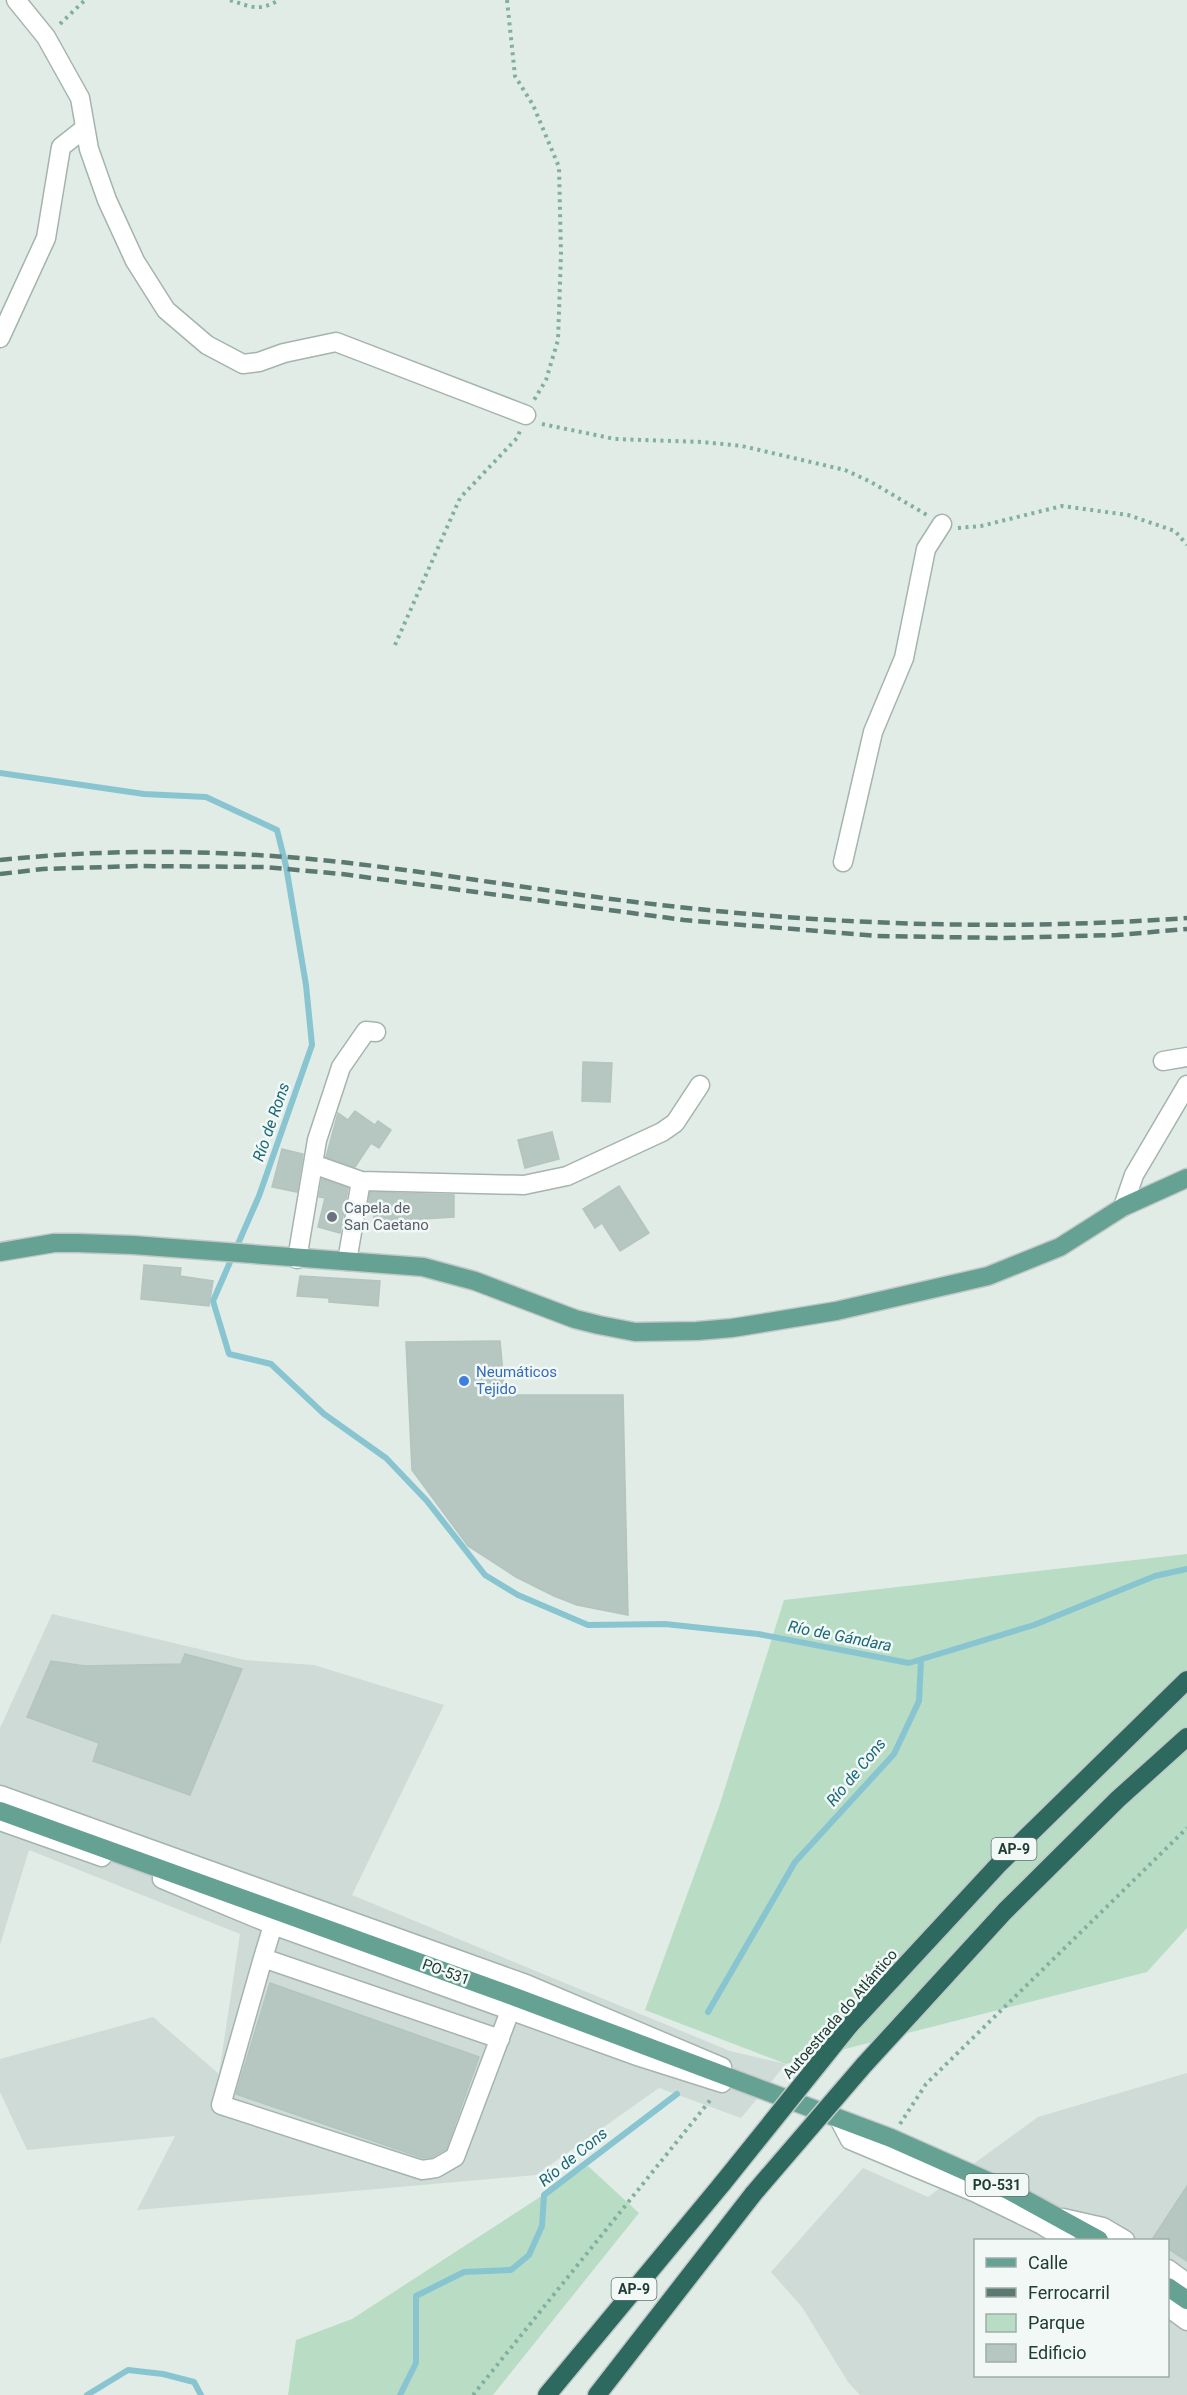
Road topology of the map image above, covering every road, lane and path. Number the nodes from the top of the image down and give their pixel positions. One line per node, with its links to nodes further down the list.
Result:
1 (16, 0): 6 (street)
2 (85, 0): 6 (path)
3 (230, 0): 4 (path)
4 (279, 0)
5 (507, 0): 9 (path)
6 (46, 37): 7 (street)
7 (85, 128): 8 (street); 9 (street)
8 (0, 338)
9 (526, 415): 10 (path); 12 (path)
10 (942, 524): 11 (path); 13 (street)
11 (1187, 545)
12 (395, 645)
13 (843, 862)
14 (376, 1032): 19 (street)
15 (1187, 1057): 16 (street)
16 (1163, 1061)
17 (700, 1084): 21 (street)
18 (1187, 1085): 22 (street)
19 (313, 1164): 21 (street); 24 (street)
20 (1187, 1178): 22 (main road)
21 (361, 1181): 25 (street)
22 (1123, 1207): 25 (main road)
23 (0, 1252): 24 (main road)
24 (297, 1259): 25 (main road)
25 (347, 1261)
26 (1187, 1680): 51 (highway, Autoestrada do Atlántico / AP-9, bridge)
27 (1187, 1737): 52 (highway, AP-9, bridge)
28 (0, 1795): 36 (street, PO-531)
29 (0, 1811): 37 (main road, PO-531)
30 (0, 1821): 32 (street, PO-531)
31 (1187, 1828): 39 (path)
32 (273, 1925): 33 (street); 34 (street, PO-531)
33 (263, 1958): 35 (street); 35 (street)
34 (510, 2011): 35 (street); 36 (street, PO-531)
35 (500, 2039)
36 (730, 2078): 37 (street); 50 (path)
37 (757, 2087): 38 (main road, PO-531)
38 (839, 2119): 39 (main road, PO-531); 41 (street)
39 (891, 2138): 40 (main road, PO-531)
40 (1059, 2217): 42 (main road, PO-531); 43 (street)
41 (1063, 2239)
42 (1096, 2239)
43 (1122, 2239)
44 (1169, 2270): 45 (street)
45 (1187, 2283)
46 (1169, 2288): 47 (main road)
47 (1187, 2300)
48 (1169, 2308): 49 (street)
49 (1187, 2320)
50 (473, 2395)
51 (547, 2395)
52 (597, 2395)

